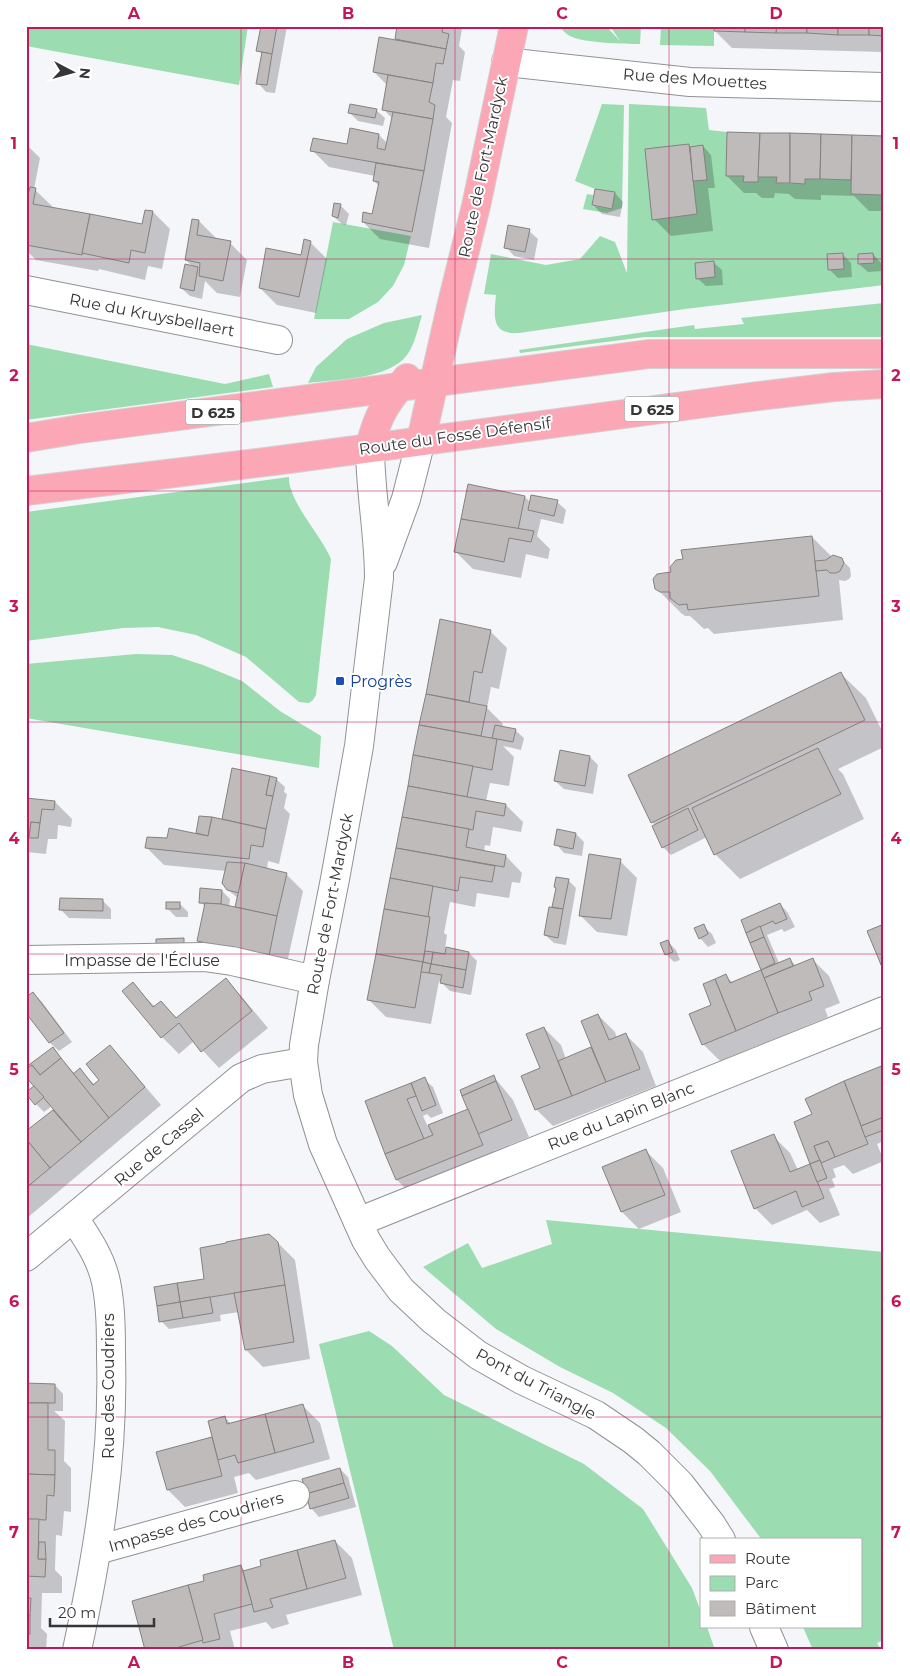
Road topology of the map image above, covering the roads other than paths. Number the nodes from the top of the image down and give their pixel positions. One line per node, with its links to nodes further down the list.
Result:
1 (514, 26): 2 (main road, Route de Fort-Mardyck)
2 (506, 62): 3 (street, Rue des Mouettes); 5 (main road, Route de Fort-Mardyck)
3 (884, 86)
4 (26, 290): 6 (street, Rue du Kruysbellaert)
5 (451, 307): 8 (main road, Route de Fort-Mardyck); 10 (main road, Route de Fort-Mardyck)
6 (278, 340)
7 (884, 354): 8 (main road, D 625)
8 (435, 382): 10 (main road, D 625); 12 (main road, Route de Fort-Mardyck)
9 (884, 384): 12 (main road, Route du Fossé Défensif / D 625)
10 (400, 386): 11 (main road, D 625); 13 (main road, Route de Fort-Mardyck)
11 (26, 438)
12 (422, 440): 13 (main road, Route du Fossé Défensif / D 625); 15 (street, Route de Fort-Mardyck)
13 (370, 448): 14 (main road, Route du Fossé Défensif / D 625); 15 (street, Route de Fort-Mardyck)
14 (26, 491)
15 (378, 578): 17 (street, Route de Fort-Mardyck)
16 (26, 960): 17 (street, Impasse de l'Écluse)
17 (315, 980): 19 (street, Route de Fort-Mardyck)
18 (884, 1011): 21 (street, Rue du Lapin Blanc)
19 (303, 1062): 20 (street, Rue de Cassel); 21 (street, Route de Fort-Mardyck)
20 (74, 1218): 22 (street, Rue de Cassel); 25 (street, Rue des Coudriers)
21 (358, 1222): 24 (street, Pont du Triangle)
22 (26, 1257)
23 (295, 1495): 25 (street, Impasse des Coudriers)
24 (720, 1538)
25 (97, 1550): 27 (street, Rue des Coudriers)
26 (764, 1628): 28 (street)
27 (77, 1650)
28 (774, 1650)

